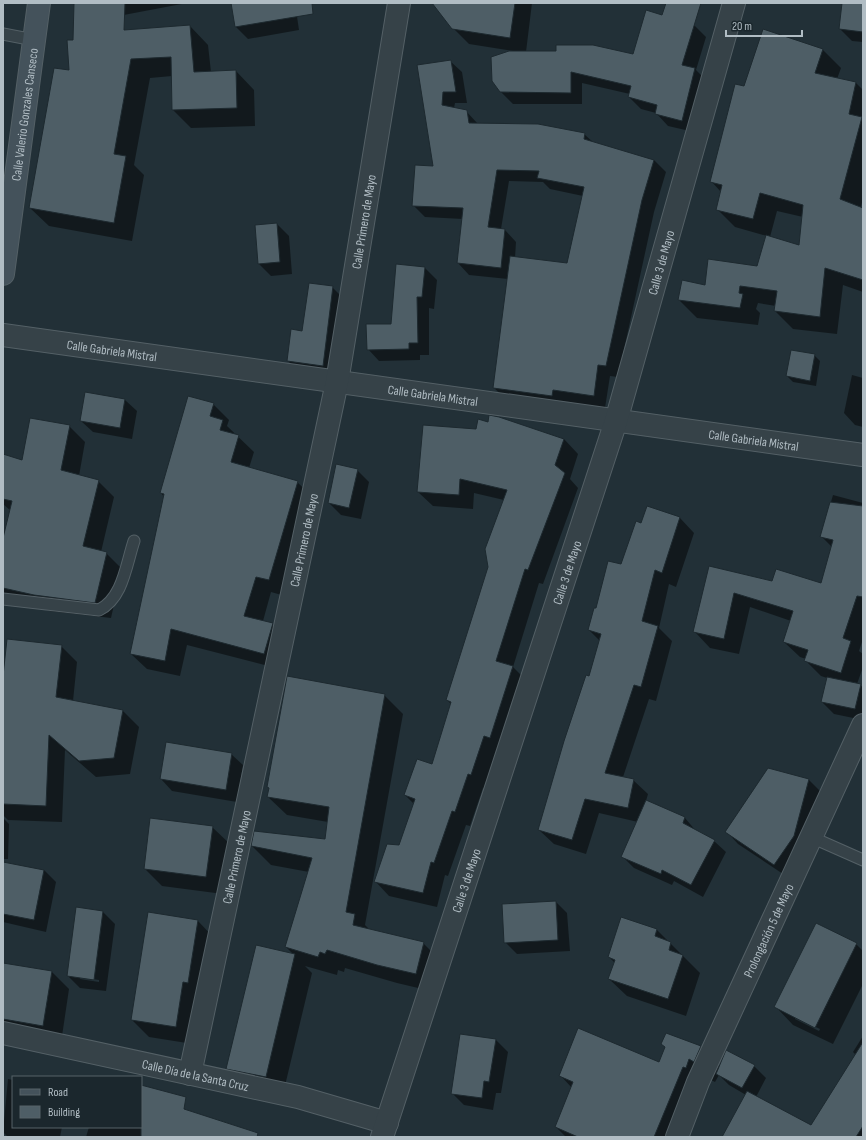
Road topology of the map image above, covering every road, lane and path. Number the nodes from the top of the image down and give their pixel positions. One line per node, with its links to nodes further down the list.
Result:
1 (39, 3): 5 (street, Calle Valerio Gonzales Canseco)
2 (399, 3): 8 (street, Calle Primero de Mayo)
3 (734, 3): 9 (street, Calle 3 de Mayo)
4 (3, 34): 5 (lane)
5 (34, 40): 6 (street, Calle Valerio Gonzales Canseco)
6 (3, 274)
7 (3, 335): 8 (street, Calle Gabriela Mistral)
8 (337, 382): 9 (street, Calle Gabriela Mistral); 17 (street, Calle Primero de Mayo)
9 (616, 421): 10 (street, Calle Gabriela Mistral); 18 (street, Calle 3 de Mayo)
10 (863, 455)
11 (134, 541): 12 (lane)
12 (3, 598)
13 (863, 725): 14 (street, Prolongación 5 de Mayo)
14 (811, 837): 15 (lane); 19 (street, Prolongación 5 de Mayo)
15 (863, 860)
16 (3, 1033): 17 (street, Calle Día de la Santa Cruz)
17 (190, 1074): 18 (street, Calle Día de la Santa Cruz)
18 (385, 1130)
19 (677, 1137)

